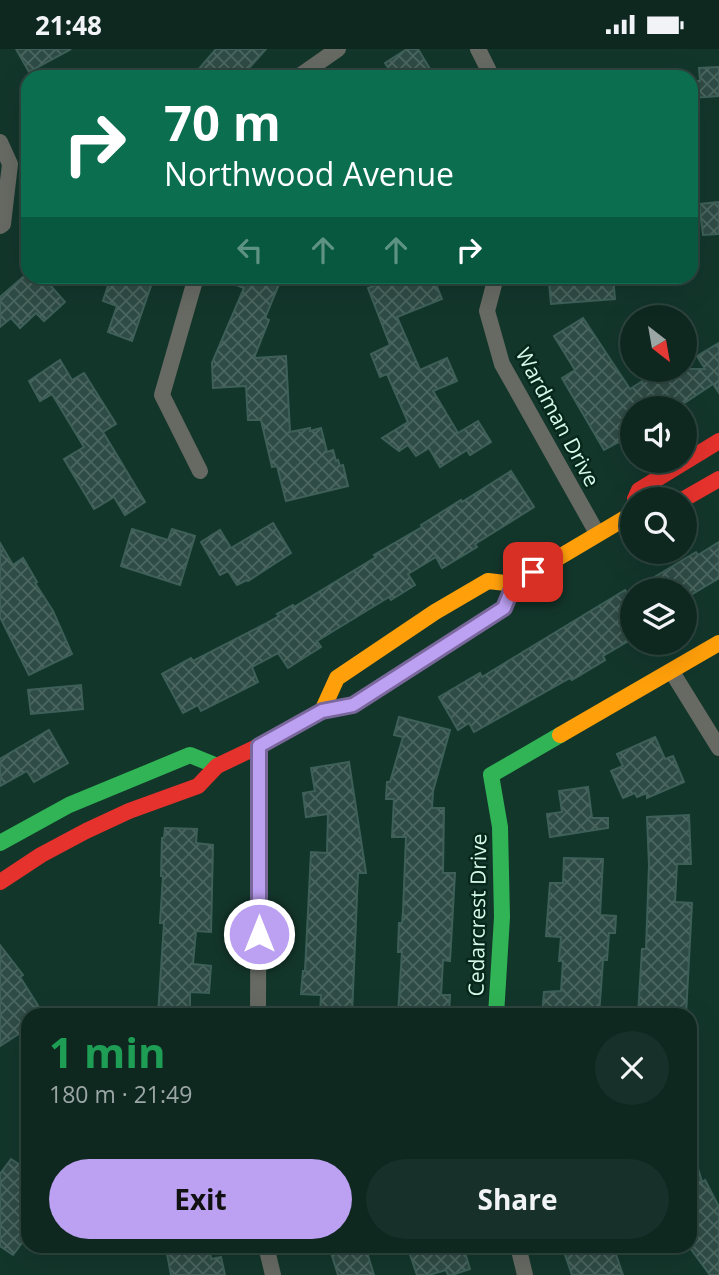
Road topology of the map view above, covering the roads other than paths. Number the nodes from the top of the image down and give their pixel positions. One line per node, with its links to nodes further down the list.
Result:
1 (338, 49): 3 (street)
2 (478, 49): 4 (street)
3 (308, 70)
4 (488, 70)
5 (0, 142): 6 (street)
6 (0, 226)
7 (194, 284): 10 (street)
8 (494, 284): 15 (street, Wardman Drive)
9 (719, 441): 12 (street)
10 (200, 471)
11 (719, 479): 13 (street)
12 (644, 487)
13 (697, 492)
14 (620, 517): 15 (street)
15 (597, 533): 16 (street)
16 (514, 584): 19 (street); 19 (street)
17 (719, 643): 18 (street)
18 (672, 671): 21 (street); 26 (street, Cedarcrest Drive)
19 (322, 711): 20 (street)
20 (259, 746): 22 (street); 25 (street)
21 (719, 748)
22 (217, 766): 23 (street); 24 (street)
23 (0, 843)
24 (0, 882)
25 (258, 1008)
26 (496, 1008)
27 (268, 1253): 29 (street)
28 (520, 1253): 30 (street)
29 (273, 1275)
30 (525, 1275)

